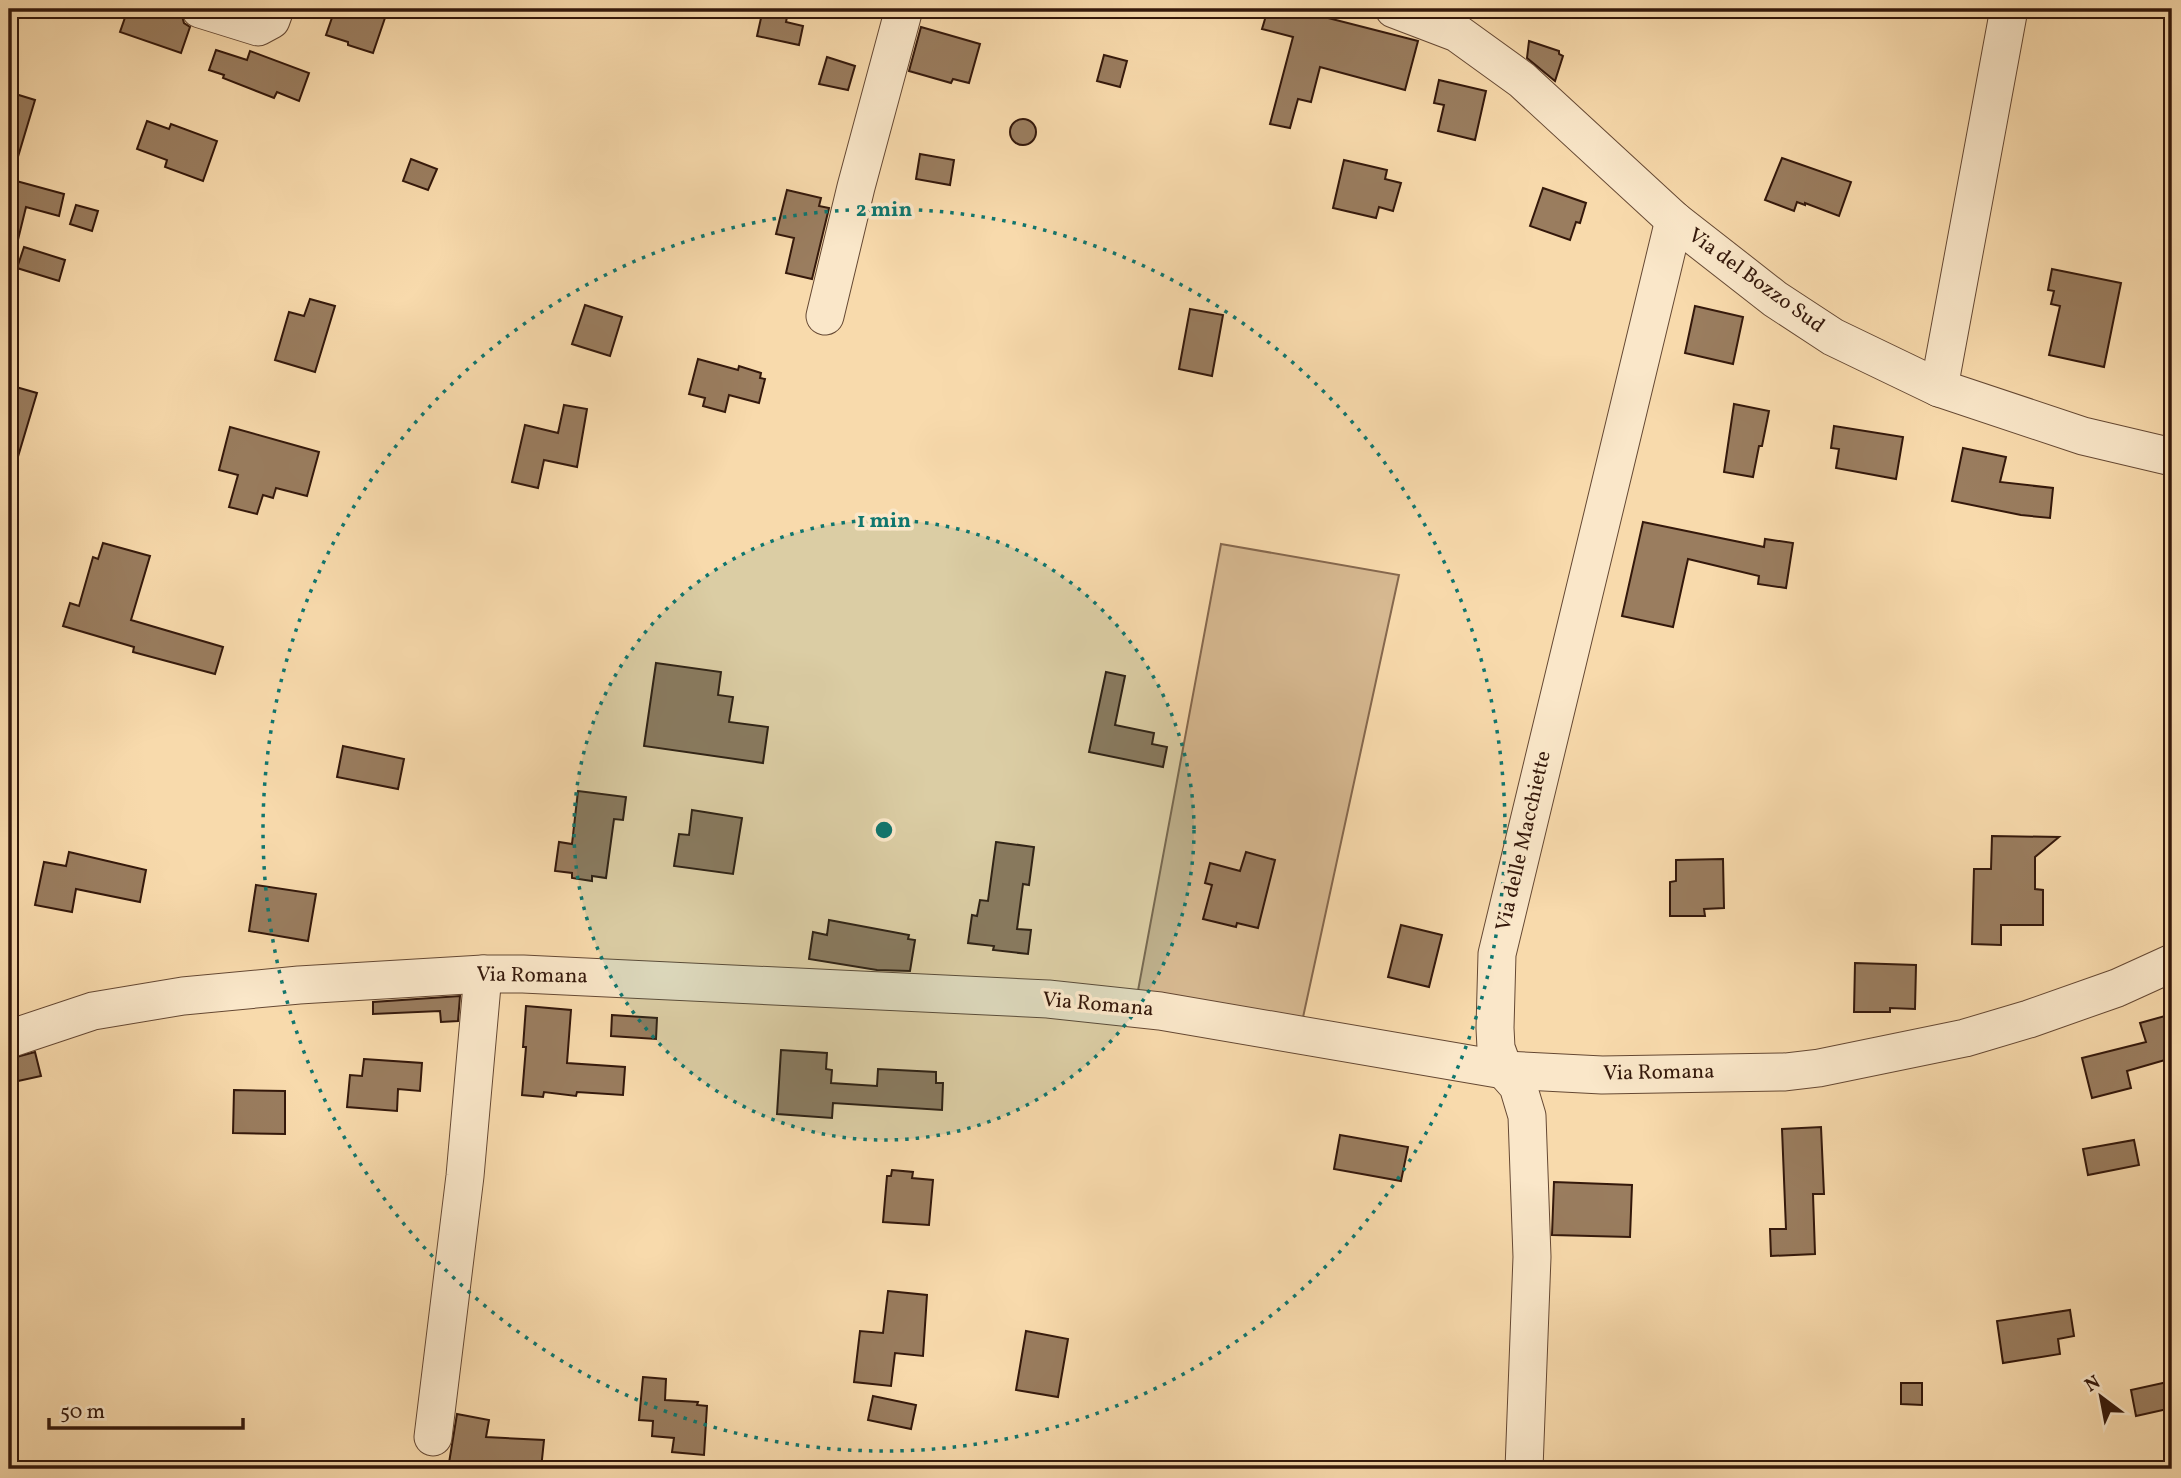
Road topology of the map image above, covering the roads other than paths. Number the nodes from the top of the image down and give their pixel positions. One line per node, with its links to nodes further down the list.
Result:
1 (200, 9): 2 (street)
2 (275, 9)
3 (904, 9): 7 (street)
4 (1394, 9): 6 (street, Via del Bozzo Sud)
5 (2010, 9): 8 (street)
6 (1674, 220): 8 (street, Via del Bozzo Sud); 13 (street, Via delle Macchiette)
7 (825, 316)
8 (1939, 388): 9 (street, Via del Bozzo Sud)
9 (2172, 457)
10 (2172, 963): 13 (street, Via Romana)
11 (484, 974): 12 (street, Via Romana); 13 (street, Via Romana); 14 (street)
12 (9, 1039)
13 (1504, 1070): 15 (street, Via delle Macchiette)
14 (433, 1437)
15 (1524, 1469)

